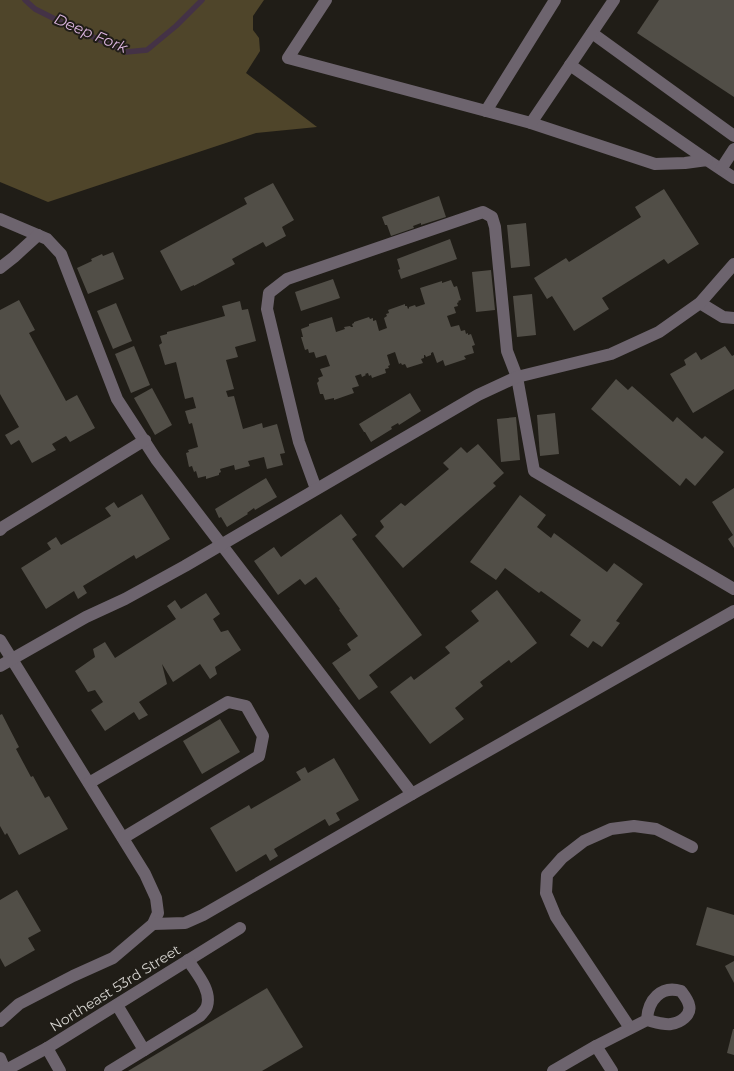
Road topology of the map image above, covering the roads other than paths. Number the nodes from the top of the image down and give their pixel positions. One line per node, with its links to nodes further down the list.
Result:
1 (326, 0): 6 (street)
2 (555, 0): 6 (street)
3 (614, 0): 4 (street)
4 (592, 33): 5 (street); 8 (street)
5 (570, 65): 7 (street); 10 (street)
6 (486, 111): 7 (street)
7 (531, 123): 10 (street)
8 (734, 136)
9 (734, 149): 11 (street)
10 (707, 160): 11 (street)
11 (721, 169): 12 (street)
12 (734, 178)
13 (0, 219): 14 (street)
14 (38, 235): 16 (street); 20 (street)
15 (734, 264): 17 (street)
16 (0, 268)
17 (700, 303): 18 (street); 19 (street)
18 (734, 318)
19 (517, 377): 21 (street); 21 (street); 24 (street)
20 (145, 440): 22 (street); 23 (street)
21 (316, 490): 23 (street)
22 (1, 526)
23 (222, 544): 27 (street); 30 (street)
24 (734, 589)
25 (734, 611): 30 (street)
26 (0, 640): 27 (street)
27 (12, 659): 28 (street); 29 (street)
28 (0, 666)
29 (89, 783): 31 (street); 31 (street)
30 (412, 794): 33 (street)
31 (123, 838): 33 (street)
32 (692, 847): 39 (street)
33 (154, 924): 38 (street)
34 (240, 928): 35 (street, Northeast 53rd Street)
35 (188, 960): 36 (street, Northeast 53rd Street); 42 (street)
36 (117, 1005): 41 (street, Northeast 53rd Street); 42 (street)
37 (647, 1020): 39 (street)
38 (0, 1021)
39 (630, 1028): 40 (street)
40 (596, 1046): 47 (street); 48 (street)
41 (47, 1048): 44 (street, Northeast 53rd Street); 45 (street)
42 (144, 1050): 46 (street)
43 (0, 1058): 44 (street)
44 (4, 1071)
45 (60, 1071)
46 (110, 1071)
47 (554, 1071)
48 (612, 1071)

